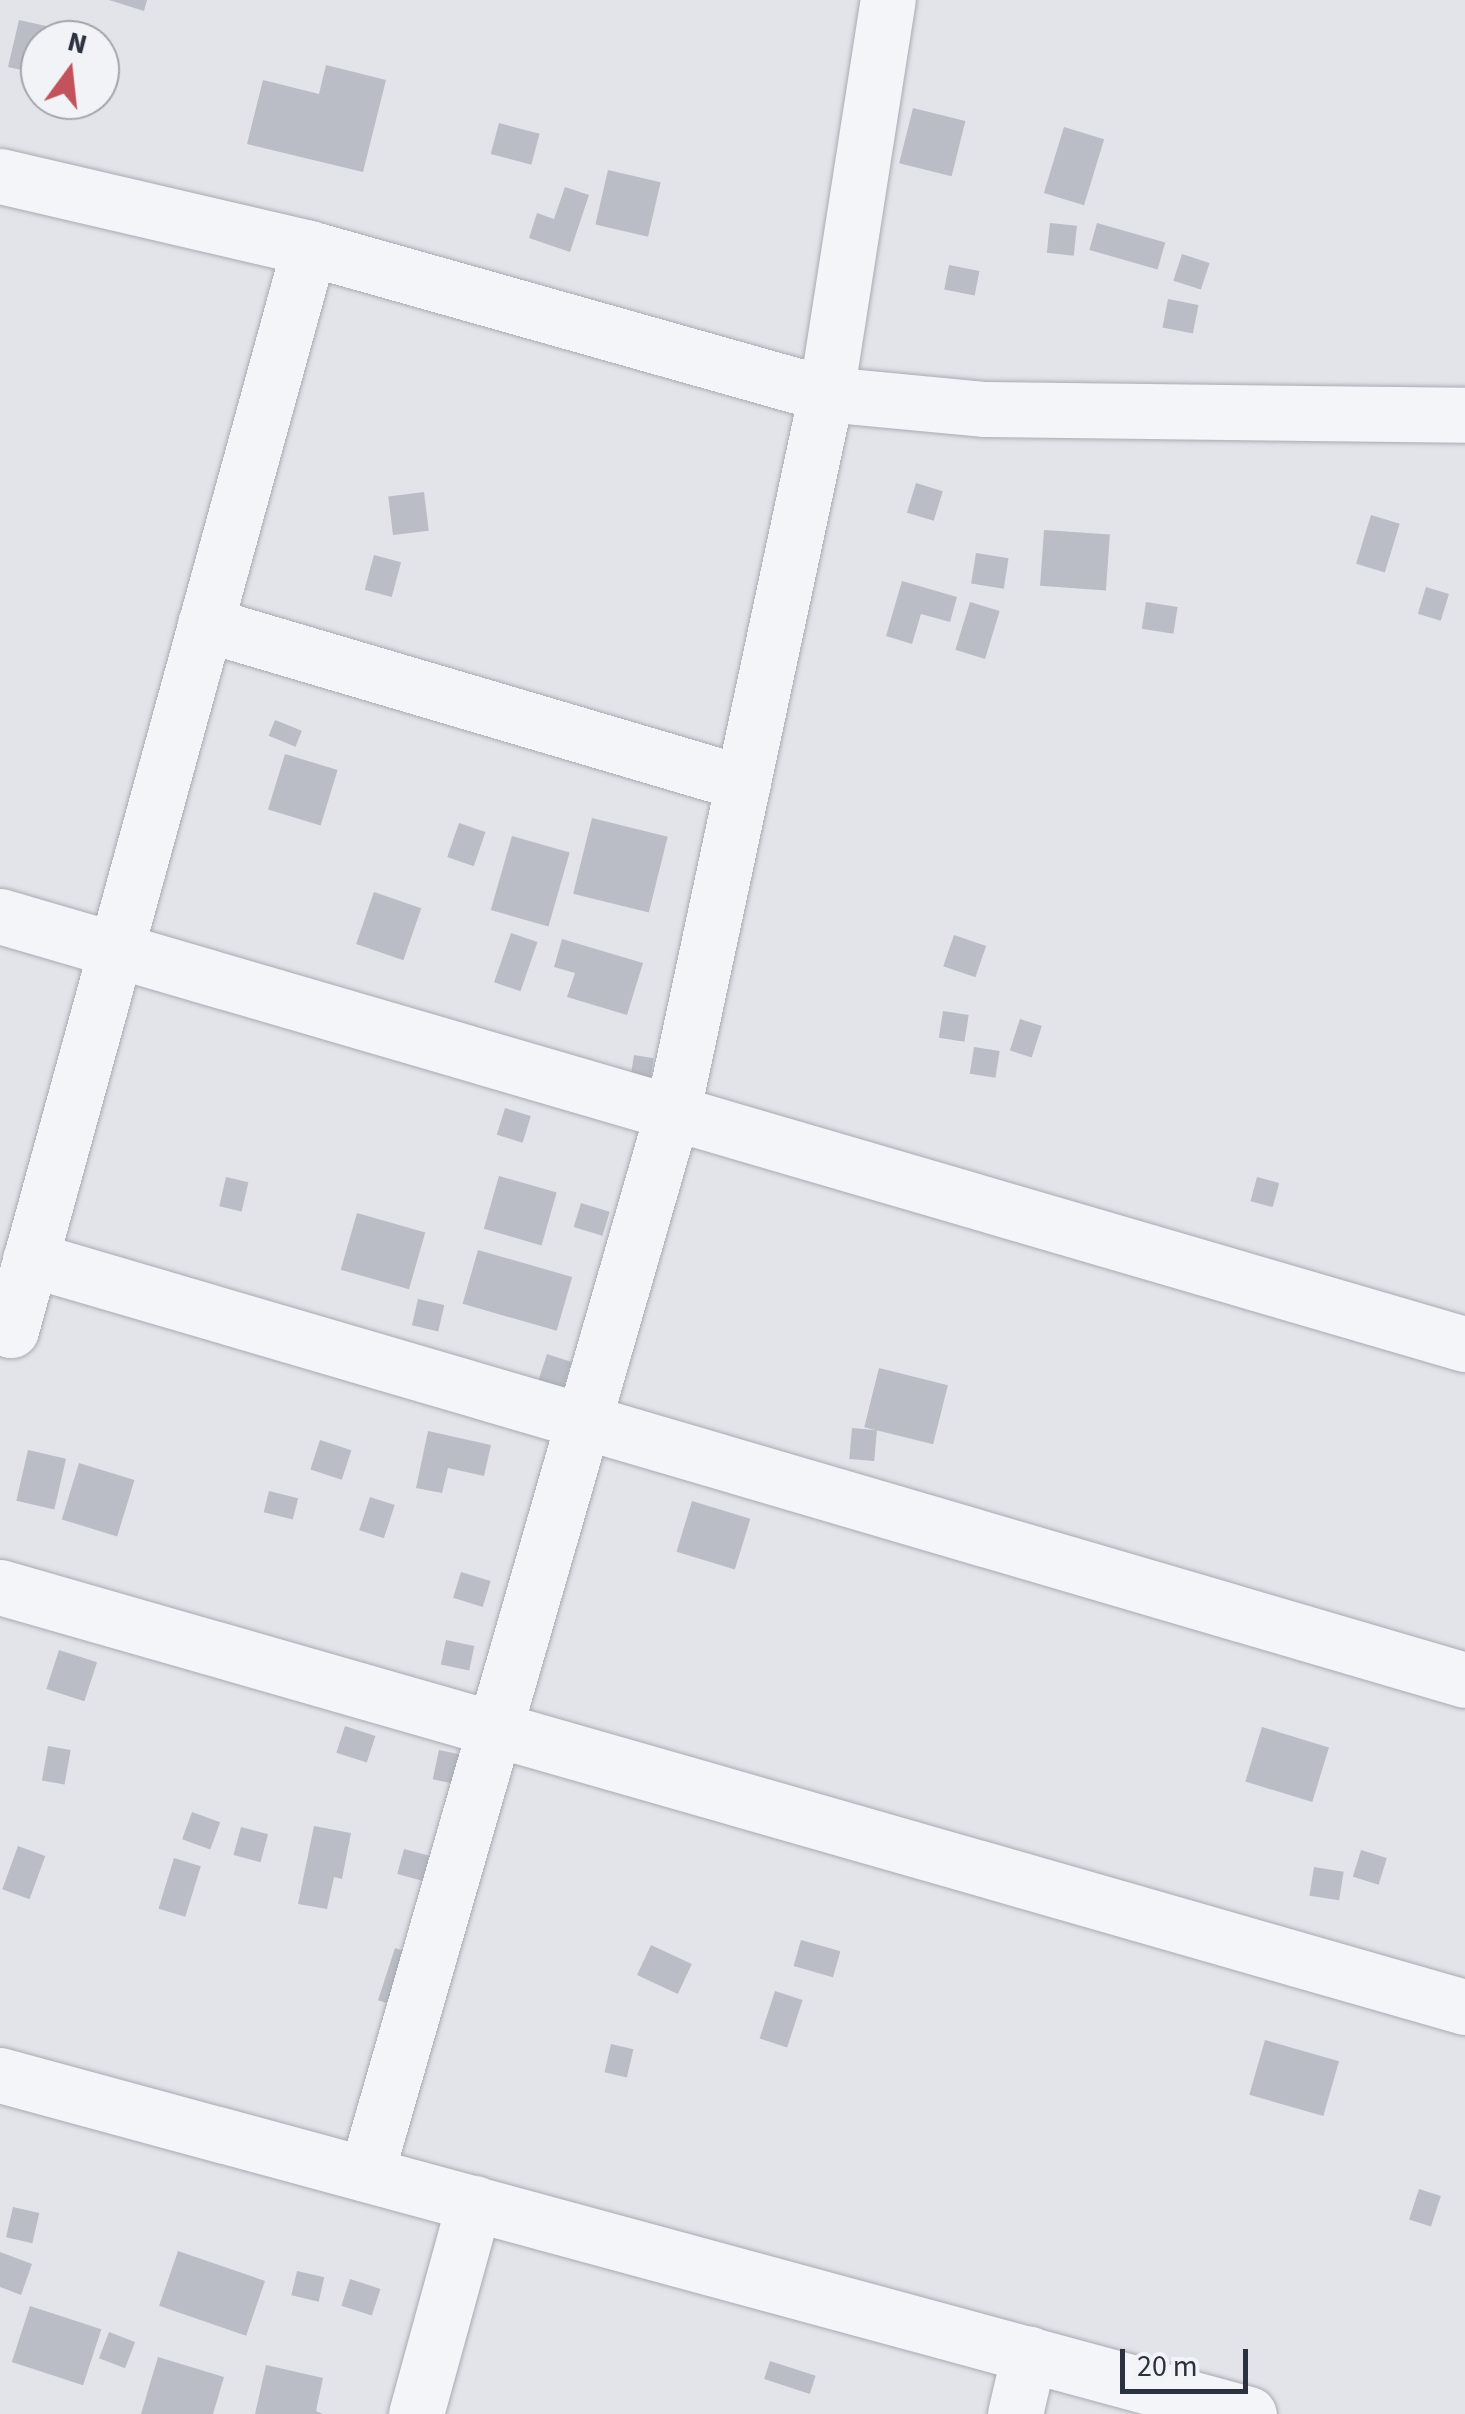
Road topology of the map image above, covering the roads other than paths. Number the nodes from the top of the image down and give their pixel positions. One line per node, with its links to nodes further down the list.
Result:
1 (888, 0): 4 (street)
2 (0, 176): 3 (street)
3 (309, 248): 4 (street); 6 (street)
4 (826, 394): 5 (street); 7 (street)
5 (1465, 415)
6 (205, 624): 7 (street); 9 (street)
7 (743, 783): 10 (street)
8 (0, 916): 9 (street)
9 (114, 950): 10 (street); 11 (street)
10 (672, 1114): 13 (street); 14 (street)
11 (30, 1259): 12 (street); 14 (street)
12 (4, 1341)
13 (1465, 1344)
14 (584, 1421): 16 (street); 17 (street)
15 (0, 1586): 17 (street)
16 (1465, 1680)
17 (496, 1726): 18 (street); 20 (street)
18 (1465, 2007)
19 (0, 2074): 20 (street)
20 (366, 2174): 21 (street)
21 (474, 2203): 22 (street); 23 (street)
22 (1029, 2354): 24 (street); 25 (street)
23 (416, 2414)
24 (1015, 2414)
25 (1249, 2414)

